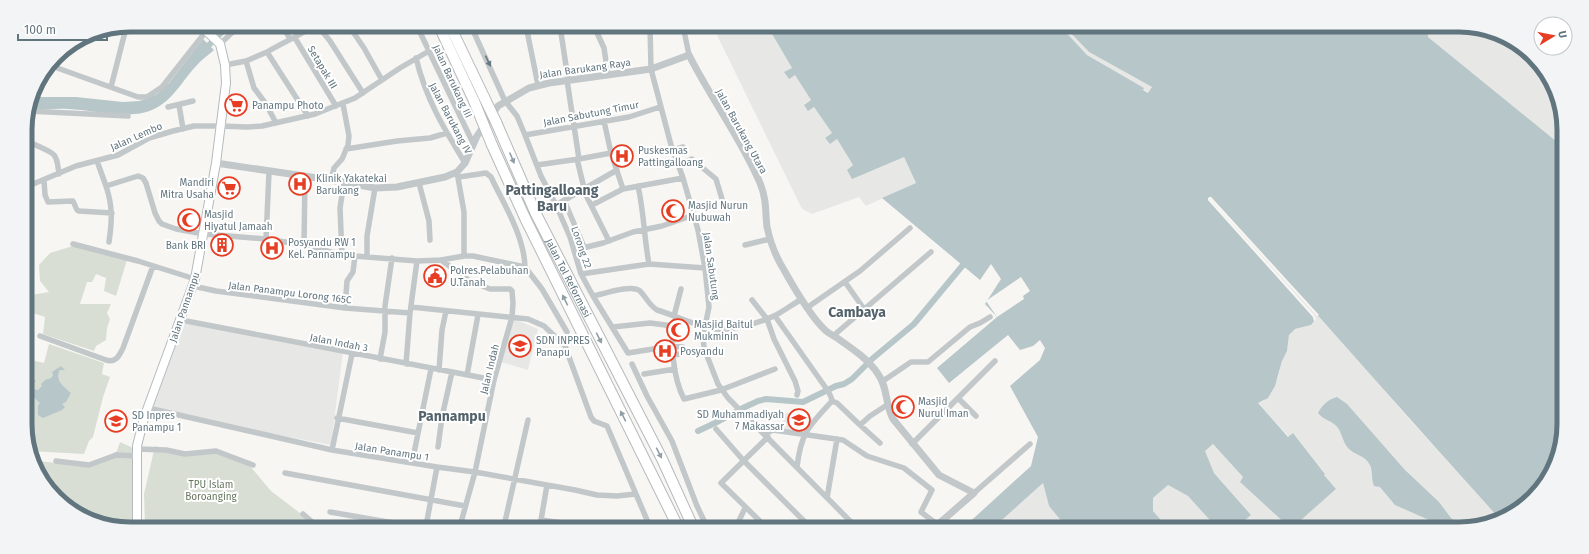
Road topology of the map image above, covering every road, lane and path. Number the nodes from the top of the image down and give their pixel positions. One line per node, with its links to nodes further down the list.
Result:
1 (126, 32): 31 (street)
2 (204, 32): 31 (street)
3 (210, 32): 19 (main road)
4 (231, 32): 19 (street)
5 (287, 32): 18 (street, Setapak III)
6 (304, 32): 18 (street)
7 (323, 32): 33 (street)
8 (353, 32): 29 (street)
9 (421, 32): 20 (street, Jalan Barukang III)
10 (441, 32): 202 (highway, Jalan Tol Reformasi, one-way to 10, bridge)
11 (453, 32): 203 (highway, Jalan Tol Reformasi, one-way to 203, bridge)
12 (474, 32): 34 (street, one-way to 34)
13 (527, 32): 32 (street)
14 (561, 32): 30 (street)
15 (597, 32): 28 (street)
16 (650, 32): 27 (street, Jalan Sabutung)
17 (684, 32): 22 (street)
18 (292, 39): 21 (street); 38 (street, Setapak III)
19 (218, 42): 25 (main road, Jalan Pannampu)
20 (429, 51): 23 (street, Jalan Lembo); 51 (street, Jalan Barukang III)
21 (267, 52): 24 (street); 43 (street)
22 (690, 56): 27 (street, Jalan Barukang Raya); 89 (street, Jalan Barukang Utara)
23 (416, 58): 29 (street, Jalan Lembo); 49 (street, Jalan Barukang IV)
24 (246, 61): 25 (street); 45 (street)
25 (225, 65): 46 (main road, Jalan Pannampu)
26 (55, 67): 31 (street)
27 (651, 69): 28 (street, Jalan Barukang Raya); 39 (street, Jalan Sabutung)
28 (608, 75): 30 (street, Jalan Barukang Raya)
29 (382, 80): 33 (street, Jalan Lembo)
30 (567, 80): 32 (street, Jalan Barukang Raya); 47 (street)
31 (112, 83)
32 (538, 85): 34 (street, Jalan Barukang Raya)
33 (363, 93): 36 (street, Jalan Lembo)
34 (506, 101): 50 (street, Lorong 22); 51 (street, Jalan Barukang Raya)
35 (193, 102): 37 (street)
36 (343, 104): 38 (street, Jalan Lembo); 54 (street)
37 (179, 105): 40 (street); 48 (street)
38 (336, 106): 43 (street, Jalan Lembo)
39 (660, 106): 44 (street, Jalan Sabutung Timur); 55 (street, Jalan Sabutung)
40 (168, 107)
41 (34, 111): 42 (street)
42 (128, 116)
43 (308, 116): 45 (street, Jalan Lembo)
44 (604, 121): 47 (street, Jalan Sabutung Timur); 56 (street)
45 (276, 123): 46 (street, Jalan Lembo)
46 (220, 126): 48 (street, Jalan Lembo); 59 (main road, Jalan Pannampu)
47 (573, 127): 50 (street, Jalan Sabutung Timur); 57 (street)
48 (183, 129): 58 (street, Jalan Lembo)
49 (447, 133): 54 (street); 60 (street, Jalan Barukang IV)
50 (525, 135): 61 (street, Lorong 22)
51 (473, 143): 60 (street, Jalan Barukang Raya)
52 (32, 144): 65 (street)
53 (683, 147): 55 (street)
54 (346, 149): 70 (street)
55 (673, 150): 62 (street, Jalan Sabutung)
56 (611, 153): 57 (street); 63 (street)
57 (578, 159): 61 (street); 77 (street)
58 (97, 161): 65 (street, Jalan Lembo); 74 (street)
59 (216, 163): 64 (street); 87 (main road, Jalan Pannampu)
60 (465, 163): 66 (street, Jalan Barukang Raya)
61 (537, 165): 81 (street, Lorong 22)
62 (678, 165): 68 (street, Jalan Sabutung); 79 (street)
63 (617, 170): 77 (street); 78 (street)
64 (269, 172): 67 (street); 88 (street)
65 (59, 174): 69 (street, Jalan Lembo)
66 (458, 175): 72 (street); 101 (street); 108 (street)
67 (305, 177): 70 (street); 94 (street)
68 (683, 178): 75 (street); 84 (street, Jalan Sabutung)
69 (44, 180): 73 (street, Jalan Lembo); 83 (street)
70 (331, 180): 71 (street)
71 (344, 182): 76 (street); 99 (street)
72 (419, 183): 76 (street); 90 (street)
73 (32, 185)
74 (106, 186): 83 (street); 87 (street)
75 (638, 186): 78 (street); 86 (street)
76 (375, 188): 102 (street)
77 (583, 189): 80 (street); 82 (street)
78 (623, 189): 82 (street)
79 (722, 199)
80 (564, 200): 81 (street); 96 (street)
81 (556, 205): 97 (street, Lorong 22)
82 (592, 205): 91 (street)
83 (112, 213): 92 (street)
84 (694, 215): 86 (street); 109 (street, Jalan Sabutung)
85 (910, 228): 112 (street)
86 (643, 230): 91 (street); 106 (street)
87 (204, 234): 88 (street); 111 (main road, Jalan Pannampu)
88 (266, 239): 94 (street)
89 (770, 239): 95 (street); 115 (street, Jalan Barukang Utara)
90 (430, 240)
91 (608, 241): 96 (street)
92 (109, 242)
93 (73, 244): 107 (street, Jalan Panampu Lorong 165C)
94 (304, 244): 99 (street)
95 (745, 245)
96 (584, 247): 97 (street)
97 (575, 250): 110 (street, Lorong 22)
98 (931, 252): 119 (street)
99 (342, 255): 100 (street)
100 (355, 256): 102 (street); 118 (street)
101 (464, 256): 104 (street); 108 (street)
102 (367, 257): 103 (street)
103 (392, 258): 105 (street); 122 (street)
104 (441, 260): 105 (street); 126 (street, Jalan Indah)
105 (417, 261): 120 (street)
106 (649, 264): 109 (street); 110 (street)
107 (153, 266): 111 (street, Jalan Panampu Lorong 165C); 134 (street)
108 (525, 267): 133 (street)
109 (705, 268): 131 (street, Jalan Sabutung)
110 (581, 274): 114 (street, Lorong 22)
111 (194, 282): 118 (street, Jalan Panampu Lorong 165C); 129 (main road, Jalan Pannampu)
112 (845, 282): 117 (street); 119 (street)
113 (681, 289): 124 (street)
114 (593, 296): 124 (street); 132 (street, Lorong 22)
115 (802, 299): 117 (street, Jalan Barukang Utara); 125 (street)
116 (752, 300): 128 (street)
117 (808, 307): 135 (street, Jalan Barukang Utara)
118 (344, 308): 122 (street, Jalan Panampu Lorong 165C)
119 (864, 309): 135 (street)
120 (410, 310): 121 (street, Jalan Panampu Lorong 165C); 122 (street, Jalan Panampu Lorong 165C); 143 (street)
121 (446, 311): 123 (street, Jalan Panampu Lorong 165C); 148 (street)
122 (384, 312): 141 (street)
123 (478, 315): 126 (street, Jalan Panampu Lorong 165C); 151 (street)
124 (673, 315): 130 (street); 131 (street)
125 (775, 316): 128 (street); 157 (street)
126 (512, 317): 152 (street, Jalan Indah); 186 (street, Jalan Panampu Lorong 165C)
127 (990, 317): 153 (street)
128 (767, 319): 131 (street); 155 (street)
129 (181, 320): 138 (street, Jalan Indah 3); 159 (main road, Jalan Pannampu)
130 (673, 326): 132 (street); 136 (street)
131 (705, 326): 154 (street, Jalan Sabutung)
132 (613, 327): 136 (street, Lorong 22)
133 (567, 332)
134 (40, 336)
135 (834, 336): 153 (street, Jalan Barukang Utara)
136 (672, 346): 137 (street); 140 (street)
137 (683, 347)
138 (352, 354): 141 (street, Jalan Indah 3); 161 (street)
139 (681, 354): 140 (street)
140 (673, 355): 145 (street)
141 (380, 359): 143 (street, Jalan Indah 3)
142 (995, 362): 156 (street)
143 (406, 364): 146 (street, Jalan Indah 3)
144 (632, 364): 204 (street)
145 (675, 368): 150 (street); 154 (street)
146 (431, 369): 148 (street, Jalan Indah 3); 165 (street)
147 (775, 369): 154 (street)
148 (439, 370): 149 (street, Jalan Indah 3)
149 (452, 372): 151 (street, Jalan Indah 3); 172 (street)
150 (644, 374)
151 (467, 375): 152 (street, Jalan Indah 3)
152 (494, 380): 181 (street, Jalan Indah)
153 (883, 381): 158 (street, Jalan Barukang Utara)
154 (721, 390): 166 (street, Jalan Sabutung)
155 (797, 395)
156 (958, 398): 160 (street); 170 (street)
157 (832, 401): 163 (street); 167 (street)
158 (887, 405): 163 (street); 170 (street, Jalan Barukang Utara)
159 (148, 408): 173 (street, Jalan Panampu 1); 174 (main road, Jalan Pannampu)
160 (976, 416)
161 (337, 418): 165 (street); 173 (street)
162 (528, 420): 183 (street)
163 (860, 425): 169 (street)
164 (716, 429): 175 (street)
165 (418, 433): 177 (street)
166 (766, 435): 167 (street); 175 (street); 180 (street, Jalan Sabutung)
167 (804, 435): 168 (street); 180 (street)
168 (837, 439): 187 (street); 209 (street)
169 (880, 443)
170 (912, 444): 185 (street, Jalan Barukang Utara)
171 (1030, 444): 185 (street)
172 (438, 447)
173 (332, 450): 177 (street, Jalan Panampu 1)
174 (137, 452): 176 (street); 178 (street); 194 (main road, Jalan Pannampu)
175 (743, 460): 190 (street); 207 (street)
176 (56, 461)
177 (412, 463): 179 (street, Jalan Panampu 1)
178 (253, 465)
179 (437, 467): 181 (street, Jalan Panampu 1); 188 (street)
180 (797, 467): 187 (street, Jalan Sabutung)
181 (475, 472): 183 (street, Jalan Panampu 1); 189 (street, Jalan Indah)
182 (285, 473): 188 (street)
183 (515, 480): 184 (street, Jalan Panampu 1); 199 (street)
184 (547, 485): 186 (street, Jalan Panampu 1); 193 (street)
185 (974, 493): 210 (street)
186 (635, 494): 201 (street, Jalan Panampu Lorong 165C)
187 (827, 498): 208 (street, Jalan Sabutung)
188 (432, 500): 189 (street); 197 (street)
189 (465, 506): 198 (street, Jalan Indah)
190 (745, 508): 205 (street); 206 (street)
191 (330, 512): 196 (street)
192 (303, 514): 195 (street)
193 (541, 520): 200 (street)
194 (137, 522)
195 (312, 522)
196 (388, 522)
197 (427, 522)
198 (461, 522)
199 (505, 522)
200 (556, 522)
201 (648, 522)
202 (676, 522)
203 (691, 522)
204 (705, 522)
205 (738, 522)
206 (760, 522)
207 (805, 522)
208 (851, 522)
209 (932, 522)
210 (941, 522)

